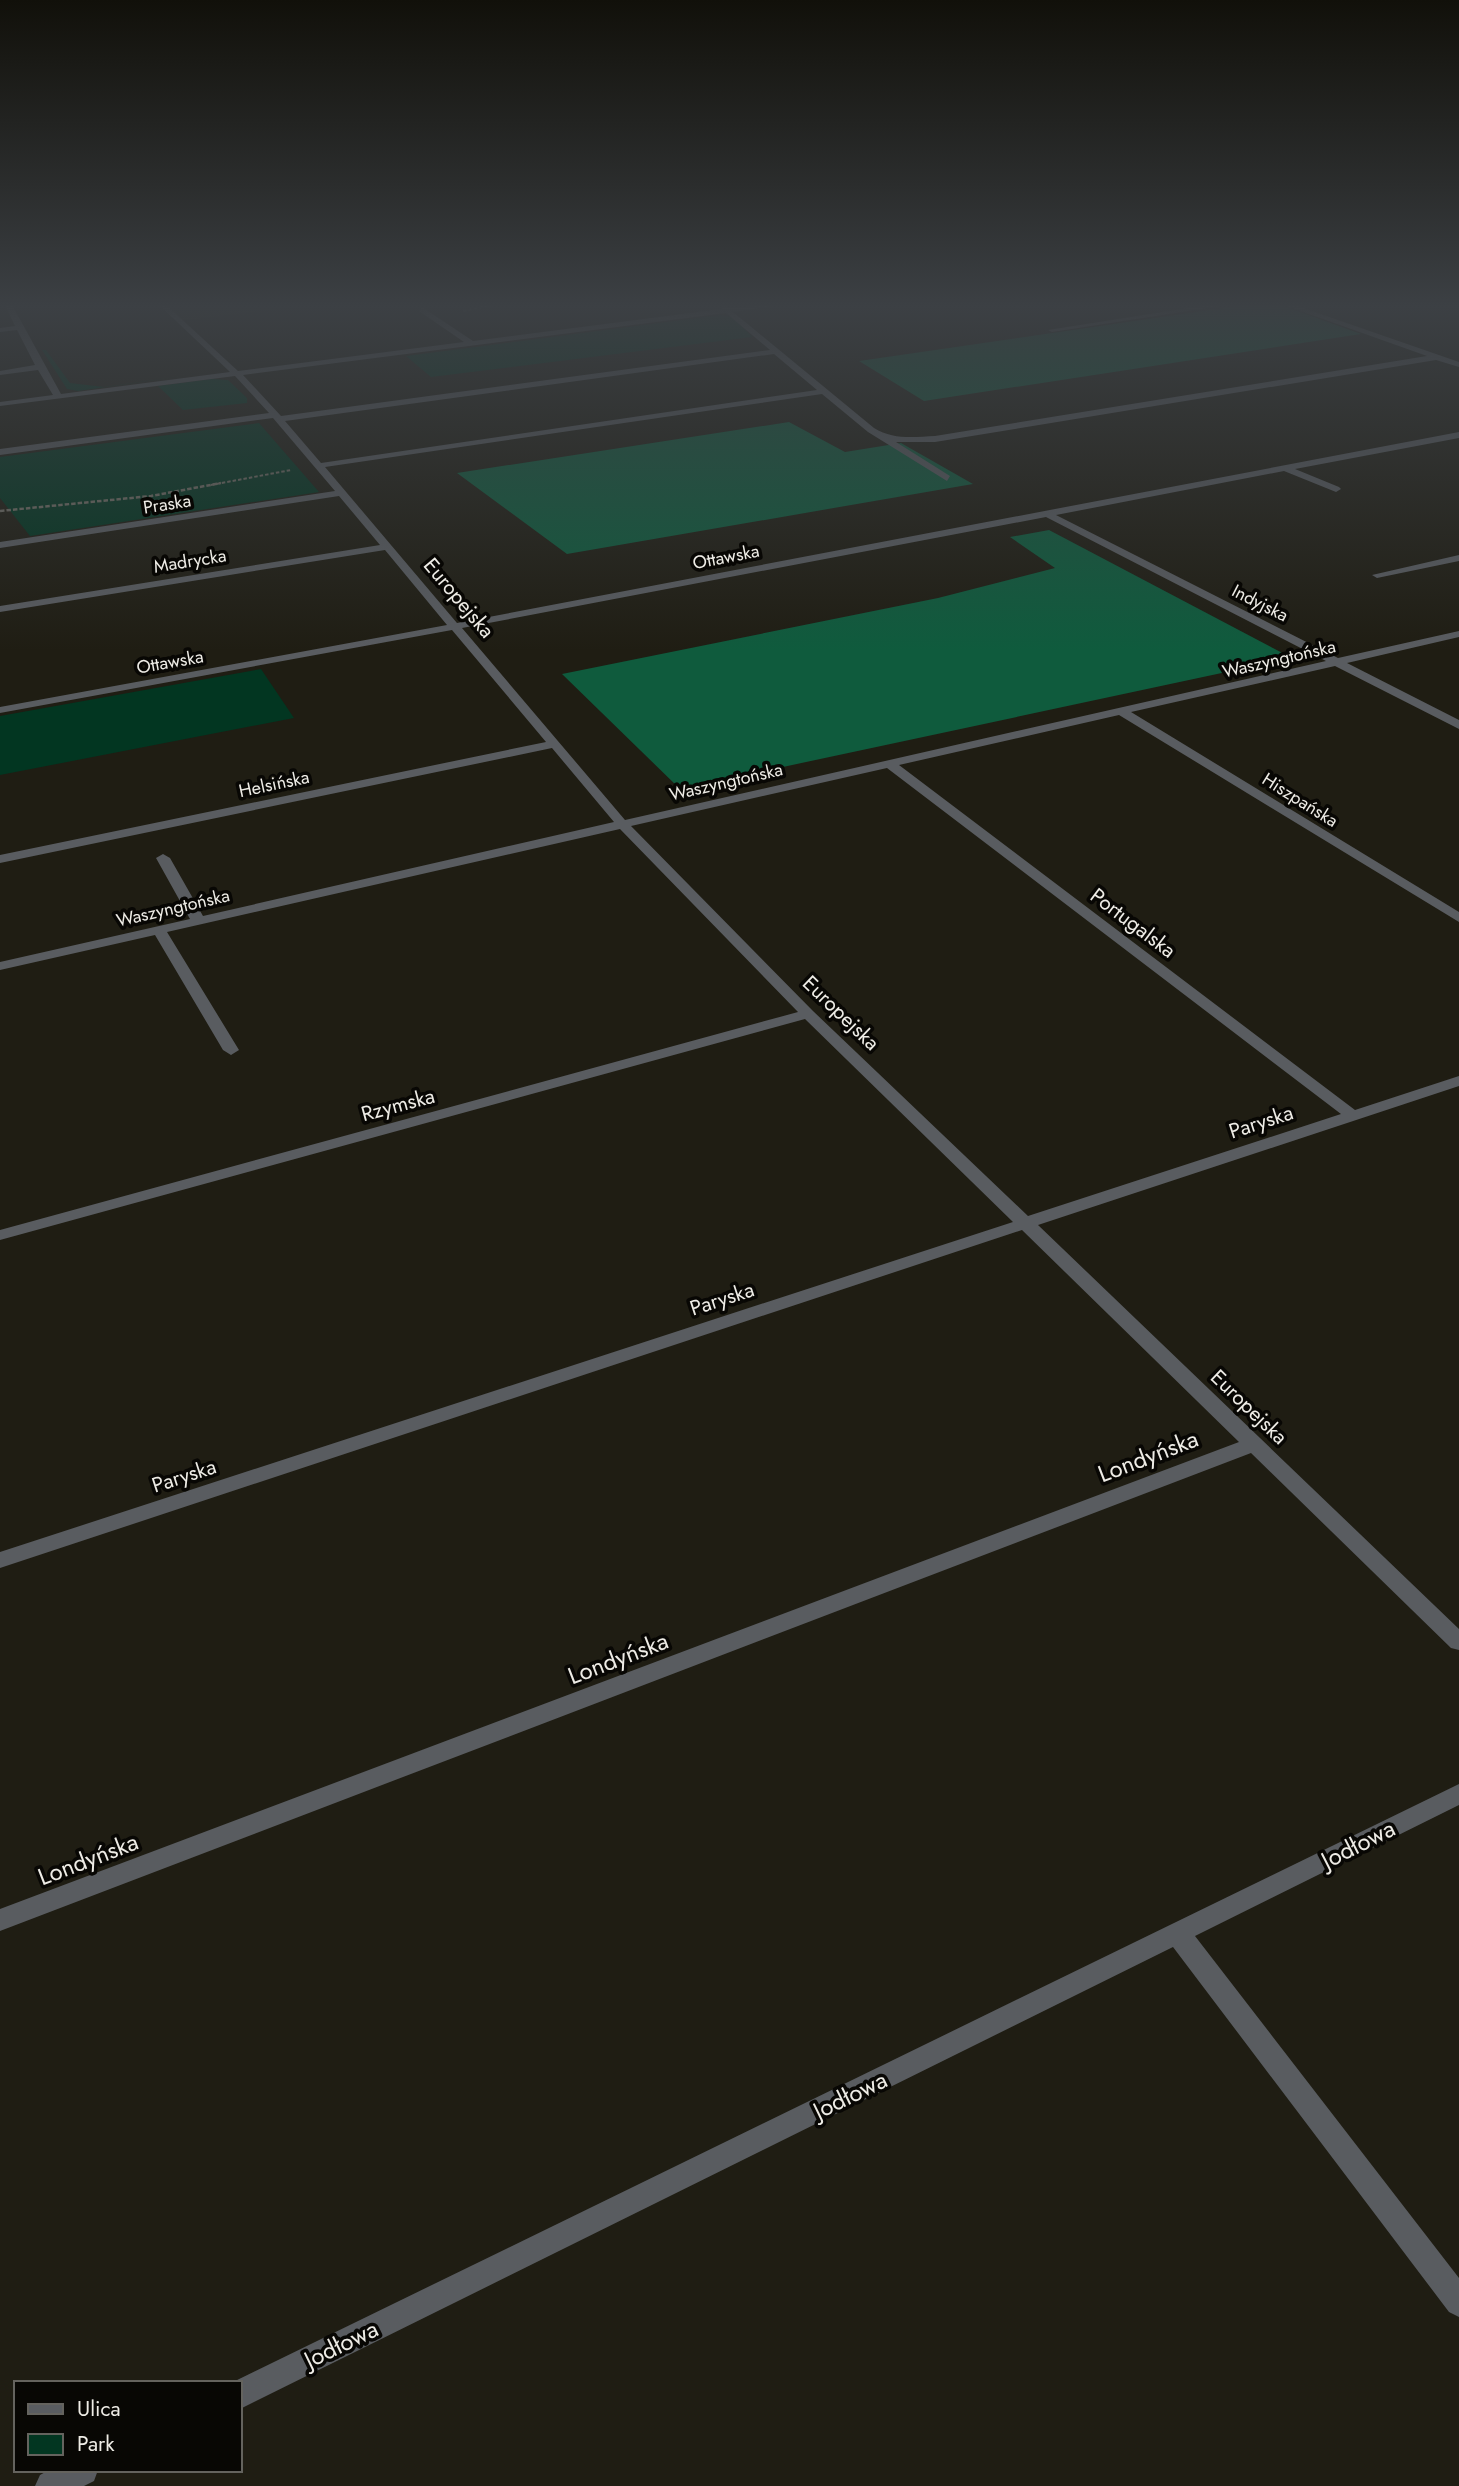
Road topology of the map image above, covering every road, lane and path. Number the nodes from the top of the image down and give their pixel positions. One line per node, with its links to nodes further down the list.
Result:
1 (260, 419): 8 (street)
2 (278, 419): 9 (street, Europejska)
3 (635, 419): 9 (street)
4 (860, 419): 7 (street)
5 (1058, 419): 7 (street)
6 (1459, 435): 10 (street, Ottawska)
7 (881, 436): 11 (street)
8 (0, 452)
9 (316, 466): 13 (street, Europejska); 14 (path)
10 (1285, 468): 12 (street); 15 (street, Ottawska)
11 (947, 478)
12 (1336, 489)
13 (338, 493): 16 (street, Praska); 17 (street, Europejska)
14 (0, 511)
15 (1044, 512): 21 (street, Ottawska); 23 (street, Indyjska)
16 (0, 545)
17 (386, 547): 20 (street, Madrycka); 21 (street, Europejska)
18 (1459, 558): 19 (street)
19 (1377, 575)
20 (0, 609)
21 (455, 629): 24 (street, Ottawska); 27 (street, Europejska)
22 (1459, 634): 23 (street, Waszyngtońska)
23 (1340, 663): 25 (street, Waszyngtońska); 26 (street, Indyjska)
24 (0, 710)
25 (1122, 712): 28 (street, Waszyngtońska); 32 (street, Hiszpańska)
26 (1459, 725)
27 (555, 744): 29 (street, Europejska); 31 (street, Helsińska)
28 (889, 763): 29 (street, Waszyngtońska); 39 (street, Portugalska)
29 (622, 824): 33 (street, Waszyngtońska); 36 (street, Europejska)
30 (163, 858): 33 (street)
31 (0, 859)
32 (1459, 918)
33 (198, 920): 34 (street, Waszyngtońska)
34 (158, 929): 35 (street, Waszyngtońska); 37 (street)
35 (0, 966)
36 (808, 1014): 40 (street, Europejska); 41 (street, Rzymska)
37 (231, 1050)
38 (1459, 1081): 39 (street, Paryska)
39 (1353, 1116): 40 (street, Paryska)
40 (1027, 1223): 42 (street, Europejska); 43 (street, Paryska)
41 (0, 1235)
42 (1254, 1444): 44 (street, Europejska); 46 (street, Londyńska)
43 (0, 1560)
44 (1459, 1642)
45 (1459, 1794): 47 (street, Jodłowa)
46 (0, 1920)
47 (1178, 1934): 48 (street); 49 (street, Jodłowa)
48 (1459, 2302)
49 (242, 2392)
50 (79, 2472): 51 (street)
51 (51, 2486)

